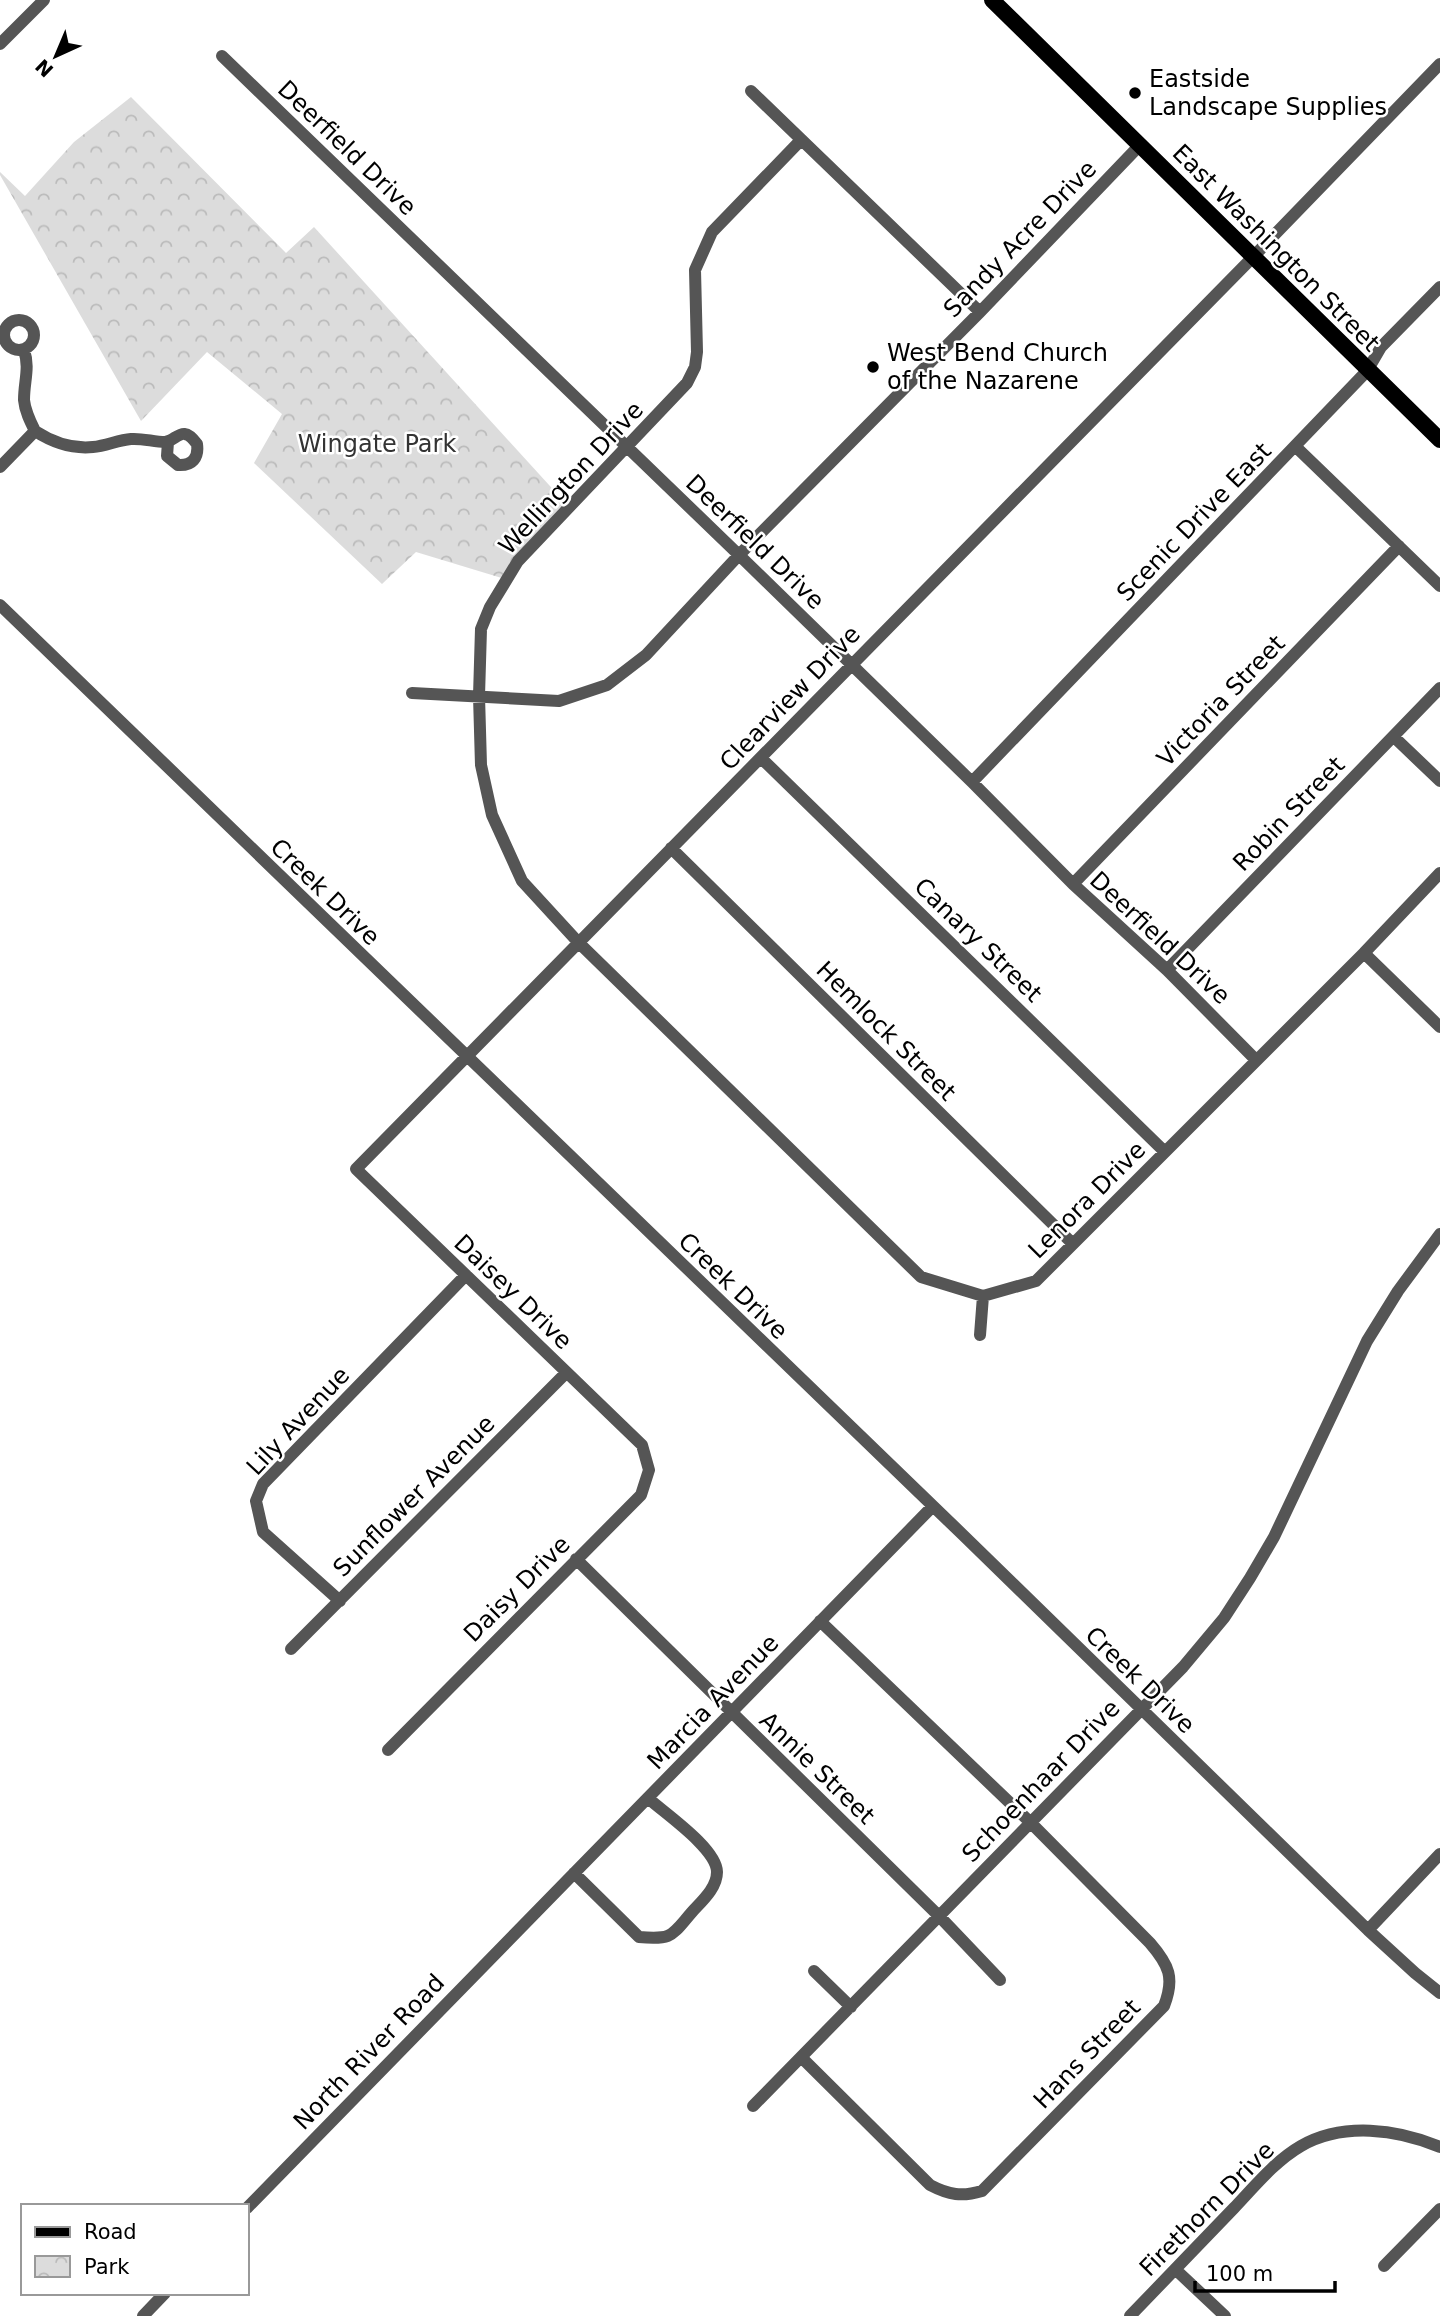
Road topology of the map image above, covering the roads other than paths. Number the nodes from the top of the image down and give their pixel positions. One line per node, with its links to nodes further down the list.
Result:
1 (44, 0): 3 (street)
2 (992, 0): 8 (main road, East Washington Street)
3 (0, 44)
4 (222, 56): 18 (street, Deerfield Drive)
5 (1440, 64): 9 (street, Clearview Drive)
6 (751, 91): 7 (street)
7 (801, 140): 11 (street); 18 (street, Wellington Drive)
8 (1140, 145): 9 (main road, East Washington Street); 11 (street, Sandy Acre Drive)
9 (1253, 257): 13 (main road, East Washington Street); 24 (street, Clearview Drive)
10 (1440, 287): 13 (street, Scenic Drive East)
11 (980, 312): 21 (street, Sandy Acre Drive)
12 (24, 350): 14 (street)
13 (1367, 371): 15 (main road, East Washington Street); 17 (street, Scenic Drive East)
14 (36, 431): 16 (street); 19 (street)
15 (1440, 440)
16 (168, 442)
17 (1296, 447): 20 (street); 31 (street, Scenic Drive East)
18 (628, 448): 21 (street, Deerfield Drive); 27 (street, Wellington Drive)
19 (0, 467)
20 (1399, 546): 22 (street); 34 (street, Victoria Street)
21 (739, 555): 24 (street, Deerfield Drive); 27 (street, Sandy Acre Drive)
22 (1440, 586)
23 (0, 606): 39 (street, Creek Drive)
24 (851, 665): 29 (street, Clearview Drive); 31 (street, Deerfield Drive)
25 (1440, 688): 28 (street, Robin Street)
26 (412, 693): 27 (street, Sandy Acre Drive)
27 (479, 696): 35 (street, Wellington Drive)
28 (1394, 737): 30 (street); 37 (street, Robin Street)
29 (761, 758): 32 (street, Clearview Drive); 41 (street, Canary Street)
30 (1440, 780)
31 (972, 782): 34 (street, Deerfield Drive)
32 (671, 848): 35 (street, Clearview Drive); 44 (street, Hemlock Street)
33 (1440, 873): 36 (street, Lenora Drive)
34 (1073, 884): 37 (street, Deerfield Drive)
35 (578, 942): 39 (street, Clearview Drive); 46 (street)
36 (1364, 953): 38 (street); 40 (street, Lenora Drive)
37 (1167, 970): 40 (street, Deerfield Drive)
38 (1440, 1027)
39 (465, 1057): 42 (street, Clearview Drive); 50 (street, Creek Drive)
40 (1256, 1060): 41 (street, Lenora Drive)
41 (1165, 1152): 44 (street, Lenora Drive)
42 (356, 1169): 45 (street, Daisey Drive)
43 (1440, 1234): 55 (street, Schoenhaar Drive)
44 (1073, 1244): 46 (street, Lenora Drive)
45 (466, 1275): 48 (street, Daisey Drive); 52 (street, Lily Avenue)
46 (983, 1296): 47 (street)
47 (980, 1335)
48 (566, 1373): 49 (street, Daisey Drive); 52 (street, Sunflower Avenue)
49 (642, 1445): 51 (street, Daisy Drive)
50 (932, 1507): 53 (street, Marcia Avenue); 55 (street, Creek Drive)
51 (576, 1559): 56 (street, Annie Street); 57 (street, Daisy Drive)
52 (340, 1601): 54 (street, Sunflower Avenue)
53 (821, 1621): 56 (street, Marcia Avenue); 59 (street, Hans Street)
54 (291, 1649)
55 (1139, 1710): 59 (street, Schoenhaar Drive); 64 (street, Creek Drive)
56 (731, 1714): 58 (street, Marcia Avenue); 62 (street, Annie Street)
57 (388, 1751)
58 (649, 1799): 61 (street, Marcia Avenue); 61 (street)
59 (1032, 1824): 62 (street, Schoenhaar Drive); 69 (street, Hans Street)
60 (1440, 1854): 64 (street)
61 (575, 1872): 63 (street, Marcia Avenue)
62 (940, 1917): 66 (street, Annie Street); 68 (street, Schoenhaar Drive)
63 (522, 1925): 72 (street, North River Road)
64 (1367, 1930): 67 (street, Creek Drive)
65 (814, 1971): 68 (street)
66 (1000, 1980)
67 (1440, 1993)
68 (851, 2007): 69 (street, Schoenhaar Drive)
69 (801, 2057): 70 (street, Schoenhaar Drive)
70 (753, 2106)
71 (1440, 2147): 75 (street, Firethorn Drive)
72 (248, 2207)
73 (1440, 2209): 74 (street)
74 (1384, 2266)
75 (1175, 2269): 78 (street, Firethorn Drive); 79 (street)
76 (163, 2295): 77 (street)
77 (143, 2316)
78 (1130, 2316)
79 (1225, 2316)

